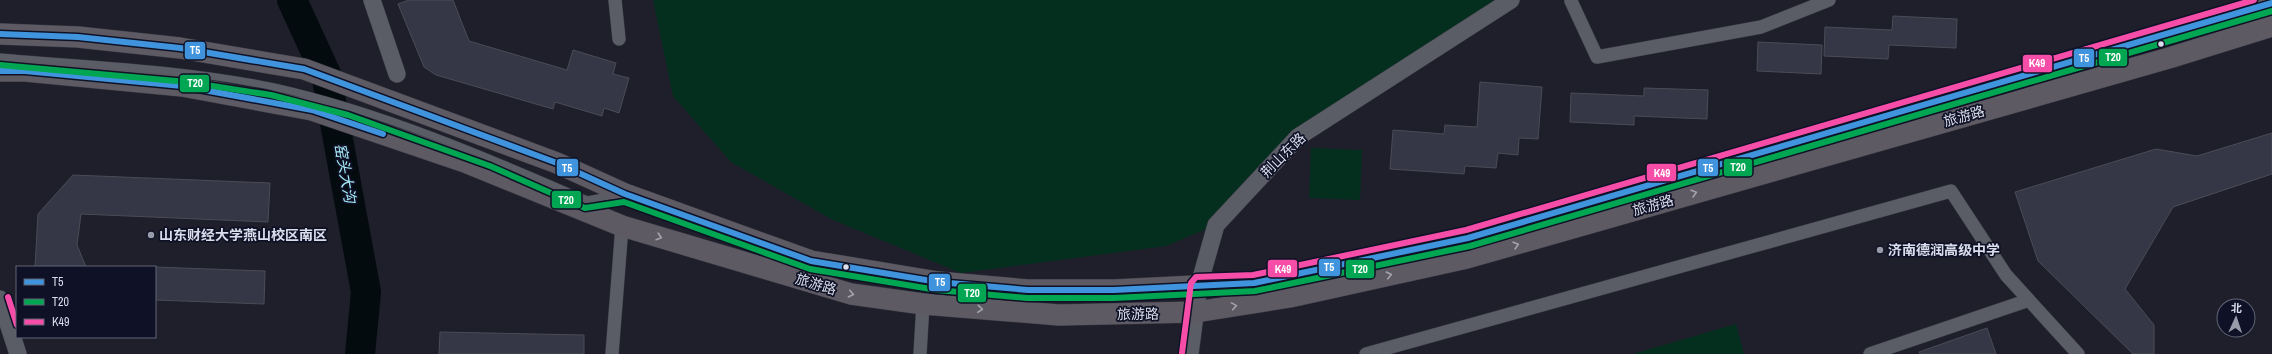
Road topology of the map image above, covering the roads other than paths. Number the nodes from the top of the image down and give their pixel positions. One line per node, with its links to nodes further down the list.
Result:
1 (372, 0): 12 (street)
2 (615, 0): 9 (street)
3 (1511, 0): 16 (street, 荆山东路)
4 (1829, 0): 5 (street)
5 (1571, 1)
6 (2272, 4): 16 (main road, 旅游路)
7 (2272, 26): 20 (main road, 旅游路, one-way to 7)
8 (0, 34): 13 (main road, 旅游路)
9 (619, 39)
10 (0, 57): 14 (lane)
11 (0, 71): 15 (main road, 旅游路)
12 (397, 74)
13 (625, 194): 14 (lane); 16 (main road, 旅游路)
14 (587, 200): 15 (lane)
15 (622, 226): 19 (main road, 旅游路, one-way to 19); 22 (street)
16 (1200, 285): 20 (street, 荆山东路)
17 (0, 299): 21 (street)
18 (2029, 300): 25 (street); 26 (street); 27 (street)
19 (923, 304): 20 (main road, 旅游路, one-way to 20); 23 (street)
20 (1196, 312): 24 (street, 荆山东路)
21 (18, 354)
22 (612, 354)
23 (920, 354)
24 (1190, 354)
25 (1366, 354)
26 (1870, 354)
27 (2078, 354)

